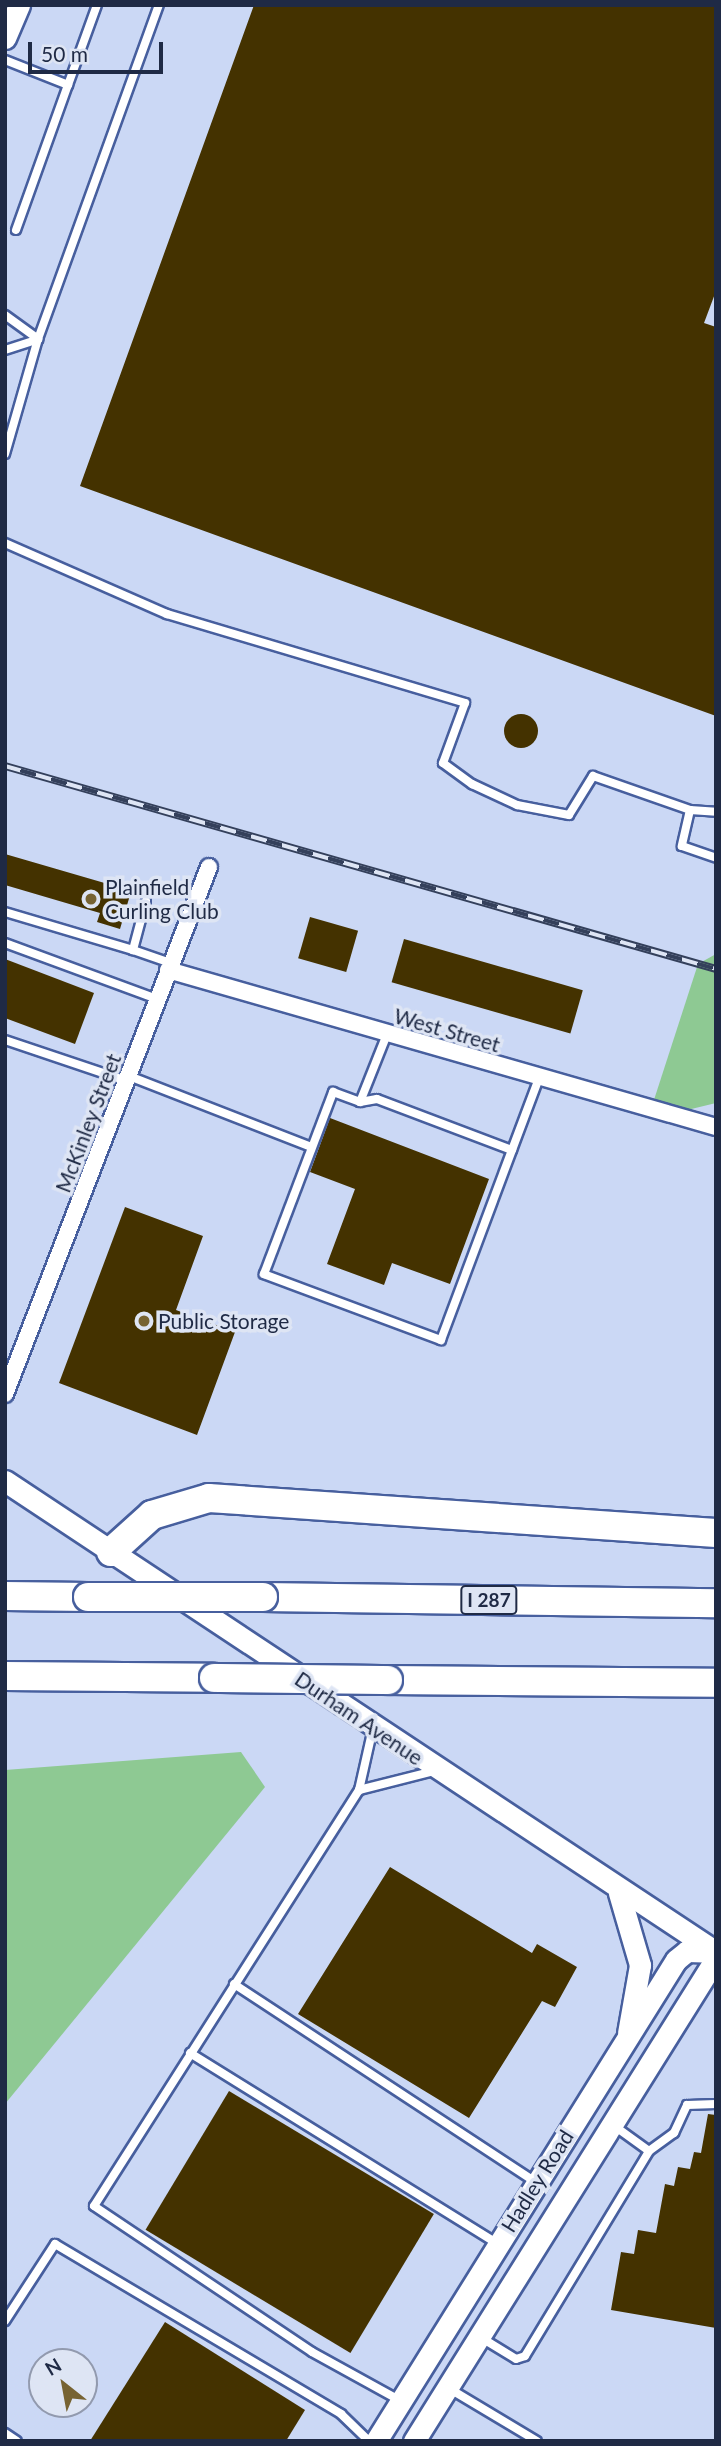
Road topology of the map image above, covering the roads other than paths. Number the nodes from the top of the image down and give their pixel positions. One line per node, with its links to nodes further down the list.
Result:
1 (19, 5): 4 (main road)
2 (97, 5): 6 (lane)
3 (159, 5): 9 (lane)
4 (5, 38)
5 (5, 60): 6 (lane)
6 (68, 85): 7 (lane)
7 (16, 230)
8 (5, 316): 9 (lane)
9 (38, 339): 10 (lane); 11 (lane)
10 (5, 350)
11 (8, 430): 12 (lane)
12 (5, 454)
13 (5, 543): 14 (lane)
14 (690, 810): 15 (lane); 16 (lane)
15 (716, 812)
16 (716, 858)
17 (209, 866): 22 (street, McKinley Street)
18 (146, 901): 21 (lane)
19 (5, 912): 21 (lane)
20 (5, 943): 23 (lane)
21 (133, 950): 22 (lane)
22 (169, 966): 23 (street, McKinley Street); 24 (street, West Street)
23 (157, 999): 27 (street, McKinley Street)
24 (387, 1034): 26 (street, West Street); 28 (lane)
25 (5, 1041): 27 (lane)
26 (539, 1078): 29 (street, West Street); 31 (lane)
27 (128, 1079): 30 (lane); 32 (street, McKinley Street)
28 (360, 1102): 30 (lane); 31 (lane)
29 (716, 1127)
30 (311, 1147): 31 (lane)
31 (512, 1150)
32 (5, 1394)
33 (5, 1481): 35 (main road, Durham Avenue)
34 (716, 1533): 35 (highway)
35 (111, 1552): 40 (main road, Durham Avenue)
36 (5, 1596): 37 (highway, I 287, bridge)
37 (716, 1603)
38 (5, 1676): 39 (highway, bridge)
39 (716, 1683)
40 (373, 1728): 41 (main road, Durham Avenue); 42 (lane)
41 (436, 1770): 42 (lane); 43 (main road, Durham Avenue)
42 (359, 1790): 45 (lane)
43 (619, 1893): 44 (main road, Durham Avenue); 46 (main road)
44 (716, 1954): 46 (main road, Hadley Road); 49 (main road, Hadley Road)
45 (234, 1984): 47 (lane); 51 (lane)
46 (627, 2036): 51 (main road, Hadley Road)
47 (190, 2053): 52 (lane); 56 (lane)
48 (716, 2104): 50 (lane)
49 (613, 2125): 50 (lane); 54 (main road, Hadley Road)
50 (649, 2151): 54 (lane)
51 (536, 2182): 52 (main road, Hadley Road)
52 (498, 2244): 56 (main road, Hadley Road)
53 (5, 2321): 59 (lane)
54 (479, 2336): 55 (main road, Hadley Road)
55 (447, 2387): 61 (main road, Hadley Road); 62 (lane)
56 (400, 2401): 60 (main road, Hadley Road)
57 (5, 2433): 58 (lane)
58 (17, 2441)
59 (369, 2441)
60 (376, 2441)
61 (414, 2441)
62 (537, 2441)

